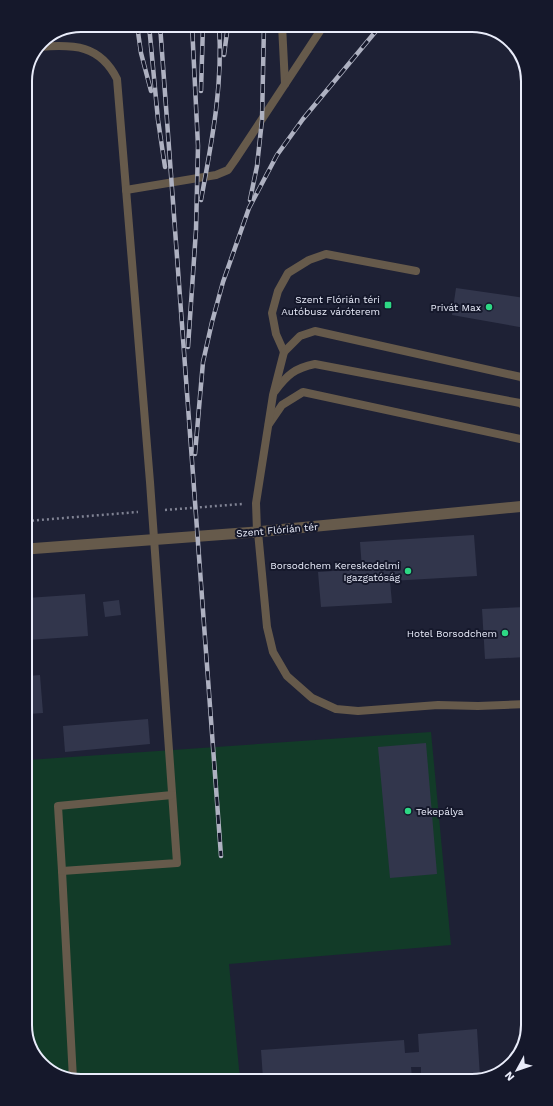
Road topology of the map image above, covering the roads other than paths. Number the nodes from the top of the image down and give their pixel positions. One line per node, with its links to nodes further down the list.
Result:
1 (282, 32): 4 (lane)
2 (319, 32): 4 (lane)
3 (46, 46): 5 (lane)
4 (285, 84): 5 (lane)
5 (126, 190): 15 (lane)
6 (416, 271): 7 (lane)
7 (284, 352): 8 (lane); 9 (lane)
8 (521, 377)
9 (273, 395): 10 (lane); 11 (lane)
10 (521, 404)
11 (268, 426): 12 (lane); 14 (lane)
12 (521, 439)
13 (521, 506): 14 (street, Szent Flórián tér)
14 (258, 532): 15 (street, Szent Flórián tér); 17 (lane)
15 (154, 539): 16 (street, Szent Flórián tér); 18 (lane)
16 (32, 549)
17 (521, 704)
18 (172, 795): 19 (lane); 19 (lane)
19 (62, 871): 20 (lane)
20 (73, 1073)

